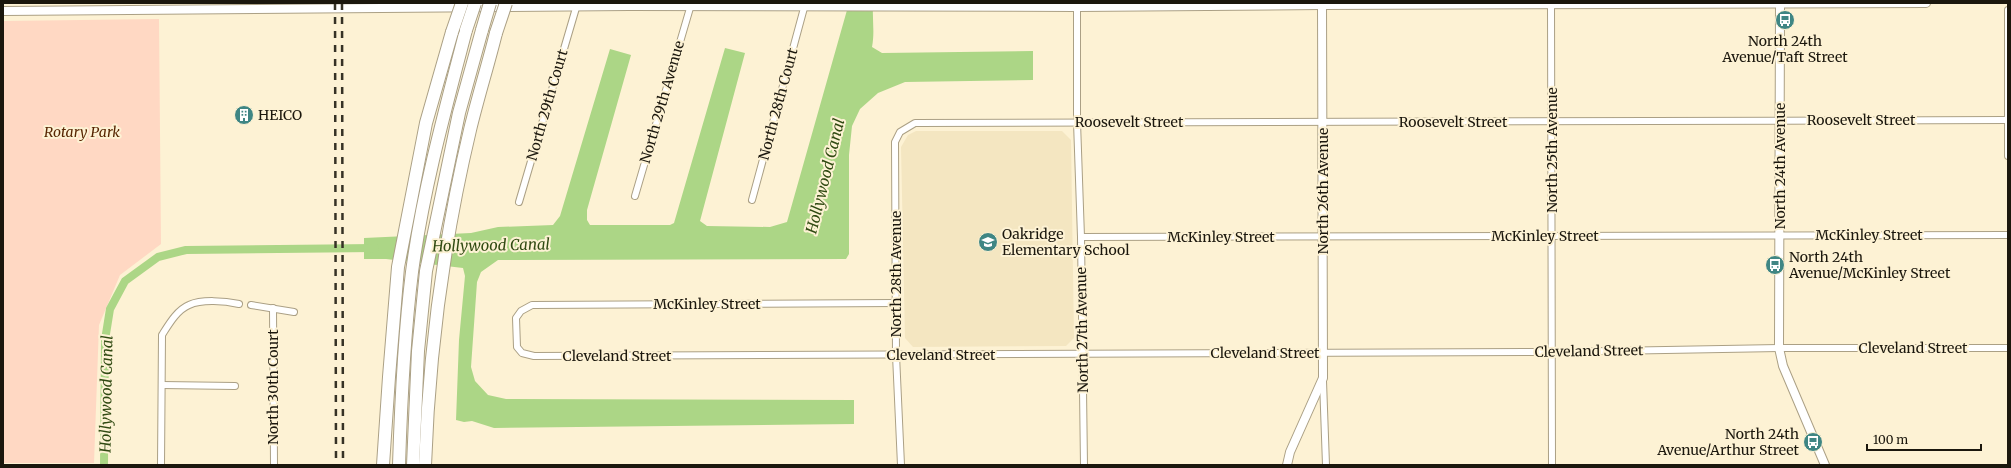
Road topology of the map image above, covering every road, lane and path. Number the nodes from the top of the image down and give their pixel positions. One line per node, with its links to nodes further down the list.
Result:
1 (462, 3): 50 (highway, bridge)
2 (475, 3): 51 (highway, bridge)
3 (490, 3): 52 (highway, bridge)
4 (506, 3): 53 (highway, bridge)
5 (1780, 3): 6 (street); 8 (street); 20 (street, North 24th Avenue)
6 (1926, 3)
7 (1322, 4): 8 (street); 11 (street); 22 (street, North 26th Avenue)
8 (1551, 4): 19 (street, North 25th Avenue)
9 (422, 5): 12 (street); 13 (street)
10 (619, 5): 13 (street); 14 (street)
11 (1077, 5): 15 (street); 21 (street, North 27th Avenue)
12 (307, 6): 17 (street)
13 (576, 8): 27 (street, North 29th Court)
14 (690, 8): 15 (street); 25 (street, North 29th Avenue)
15 (804, 8): 26 (street, North 28th Court)
16 (2008, 10): 18 (street)
17 (3, 11)
18 (2008, 120): 20 (street, Roosevelt Street); 24 (street)
19 (1552, 121): 20 (street, Roosevelt Street); 22 (street, Roosevelt Street); 30 (street, North 25th Avenue)
20 (1780, 121): 28 (street, North 24th Avenue)
21 (1077, 122): 22 (street, Roosevelt Street); 23 (street, Roosevelt Street); 31 (street, North 27th Avenue)
22 (1323, 122): 32 (street, North 26th Avenue)
23 (900, 132): 33 (street, North 28th Avenue)
24 (2008, 156)
25 (634, 196)
26 (752, 200)
27 (519, 202)
28 (1780, 235): 29 (street, McKinley Street); 30 (street, McKinley Street); 38 (street, North 24th Avenue)
29 (2008, 235)
30 (1551, 236): 32 (street, McKinley Street); 40 (street, North 25th Avenue)
31 (1081, 237): 32 (street, McKinley Street); 43 (street, North 27th Avenue)
32 (1323, 238): 42 (street, North 26th Avenue)
33 (896, 303): 41 (street, McKinley Street); 44 (street, North 28th Avenue)
34 (239, 304): 46 (street)
35 (251, 305): 36 (street)
36 (273, 308): 37 (street); 49 (street, North 30th Court)
37 (294, 312)
38 (1779, 348): 39 (street, Cleveland Street); 40 (street, Cleveland Street); 59 (street, North 24th Avenue)
39 (2008, 348)
40 (1552, 352): 42 (street, Cleveland Street); 58 (street, North 25th Avenue)
41 (522, 353): 44 (street, Cleveland Street)
42 (1322, 353): 43 (street, Cleveland Street); 45 (street, North 26th Avenue)
43 (1083, 354): 44 (street, Cleveland Street); 55 (street, North 27th Avenue)
44 (896, 355): 54 (street, North 28th Avenue)
45 (1323, 378): 56 (street, North 26th Avenue); 57 (street, North 26th Avenue)
46 (162, 385): 47 (street); 48 (street)
47 (235, 386)
48 (161, 465)
49 (274, 465)
50 (383, 465)
51 (399, 465)
52 (413, 465)
53 (425, 465)
54 (901, 465)
55 (1084, 465)
56 (1287, 465)
57 (1326, 465)
58 (1552, 465)
59 (1825, 465)

